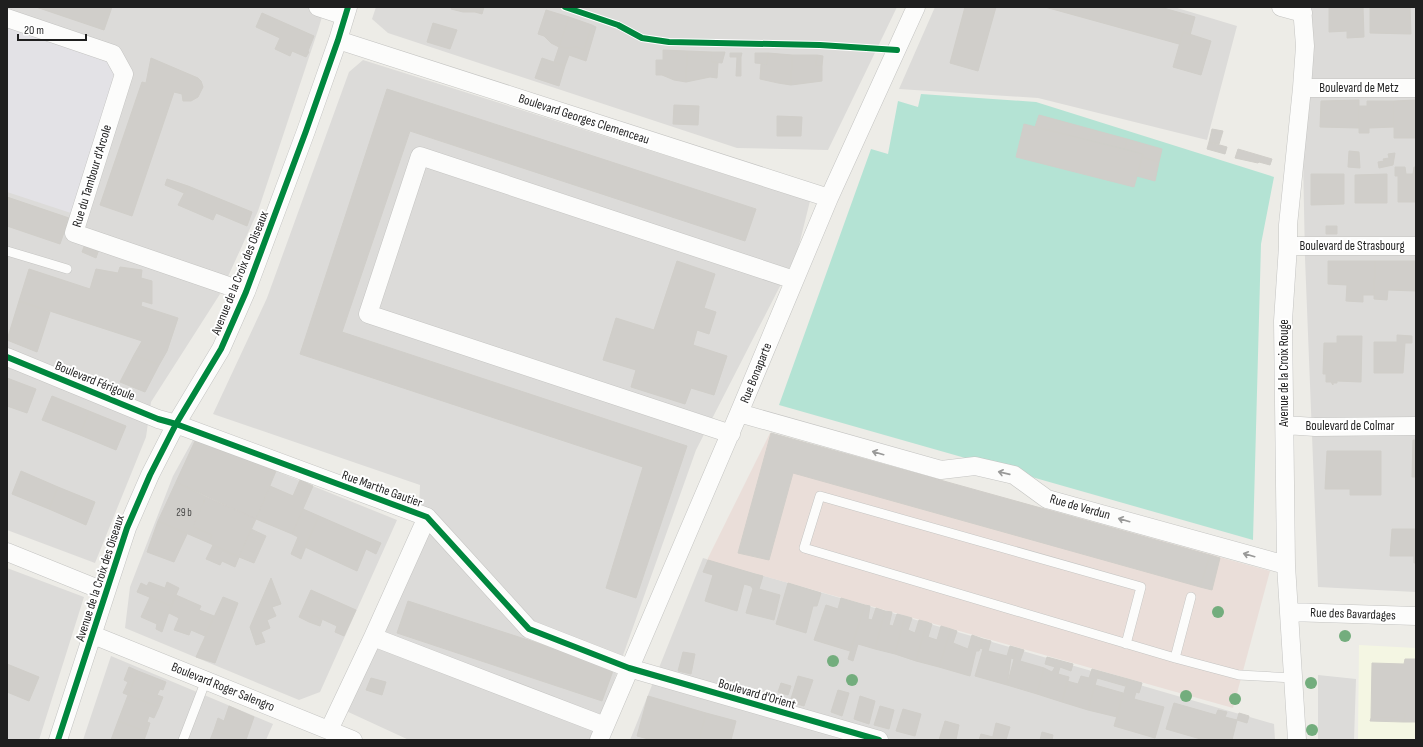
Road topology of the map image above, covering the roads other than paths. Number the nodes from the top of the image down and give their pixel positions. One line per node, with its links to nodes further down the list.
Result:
1 (318, 7): 5 (street)
2 (916, 7): 10 (street, Rue Bonaparte)
3 (1281, 7): 4 (street)
4 (1302, 10): 8 (street, Avenue de la Croix Rouge)
5 (346, 11): 7 (street, Avenue de la Croix des Oiseaux)
6 (7, 18): 16 (street, Rue du Tambour d'Arcole)
7 (338, 40): 10 (street, Boulevard Georges Clemenceau); 16 (street, Avenue de la Croix des Oiseaux)
8 (1302, 88): 9 (street, Boulevard de Metz); 11 (street, Avenue de la Croix Rouge)
9 (1416, 88)
10 (829, 198): 15 (street, Rue Bonaparte)
11 (1288, 246): 12 (street, Boulevard de Strasbourg); 20 (street, Avenue de la Croix Rouge)
12 (1416, 246)
13 (7, 252): 14 (lane)
14 (67, 269)
15 (794, 280): 18 (street, Rue Bonaparte); 22 (street)
16 (246, 292): 19 (street, Avenue de la Croix des Oiseaux)
17 (7, 357): 19 (street, Boulevard Férigoule)
18 (740, 414): 22 (street, Rue Bonaparte); 25 (street, Rue de Verdun, one-way to 18)
19 (176, 424): 23 (street, Rue Marthe Gautier); 26 (street, Avenue de la Croix des Oiseaux)
20 (1285, 425): 21 (street, Boulevard de Colmar); 25 (street, Avenue de la Croix Rouge)
21 (1416, 426)
22 (731, 434): 34 (street, Rue Bonaparte)
23 (427, 517): 31 (street); 34 (street, Rue Marthe Gautier)
24 (7, 552): 26 (street)
25 (1286, 565): 28 (street, Avenue de la Croix Rouge)
26 (106, 592): 30 (street, Avenue de la Croix des Oiseaux)
27 (1191, 597): 33 (lane)
28 (1289, 612): 29 (street, Rue des Bavardages); 35 (street, Avenue de la Croix Rouge)
29 (1416, 616)
30 (93, 635): 36 (street, Boulevard Roger Salengro); 39 (street, Avenue de la Croix des Oiseaux)
31 (374, 637): 37 (street); 38 (street)
32 (1126, 644): 32 (lane); 33 (lane)
33 (1175, 658): 35 (lane)
34 (629, 668): 37 (street, Rue Bonaparte); 42 (street, Boulevard d'Orient)
35 (1294, 678): 43 (street, Avenue de la Croix Rouge)
36 (206, 680): 38 (street, Boulevard Roger Salengro); 40 (lane)
37 (602, 733)
38 (326, 735): 41 (street, Boulevard Roger Salengro)
39 (58, 740)
40 (183, 740)
41 (353, 740)
42 (879, 740)
43 (1297, 740)

